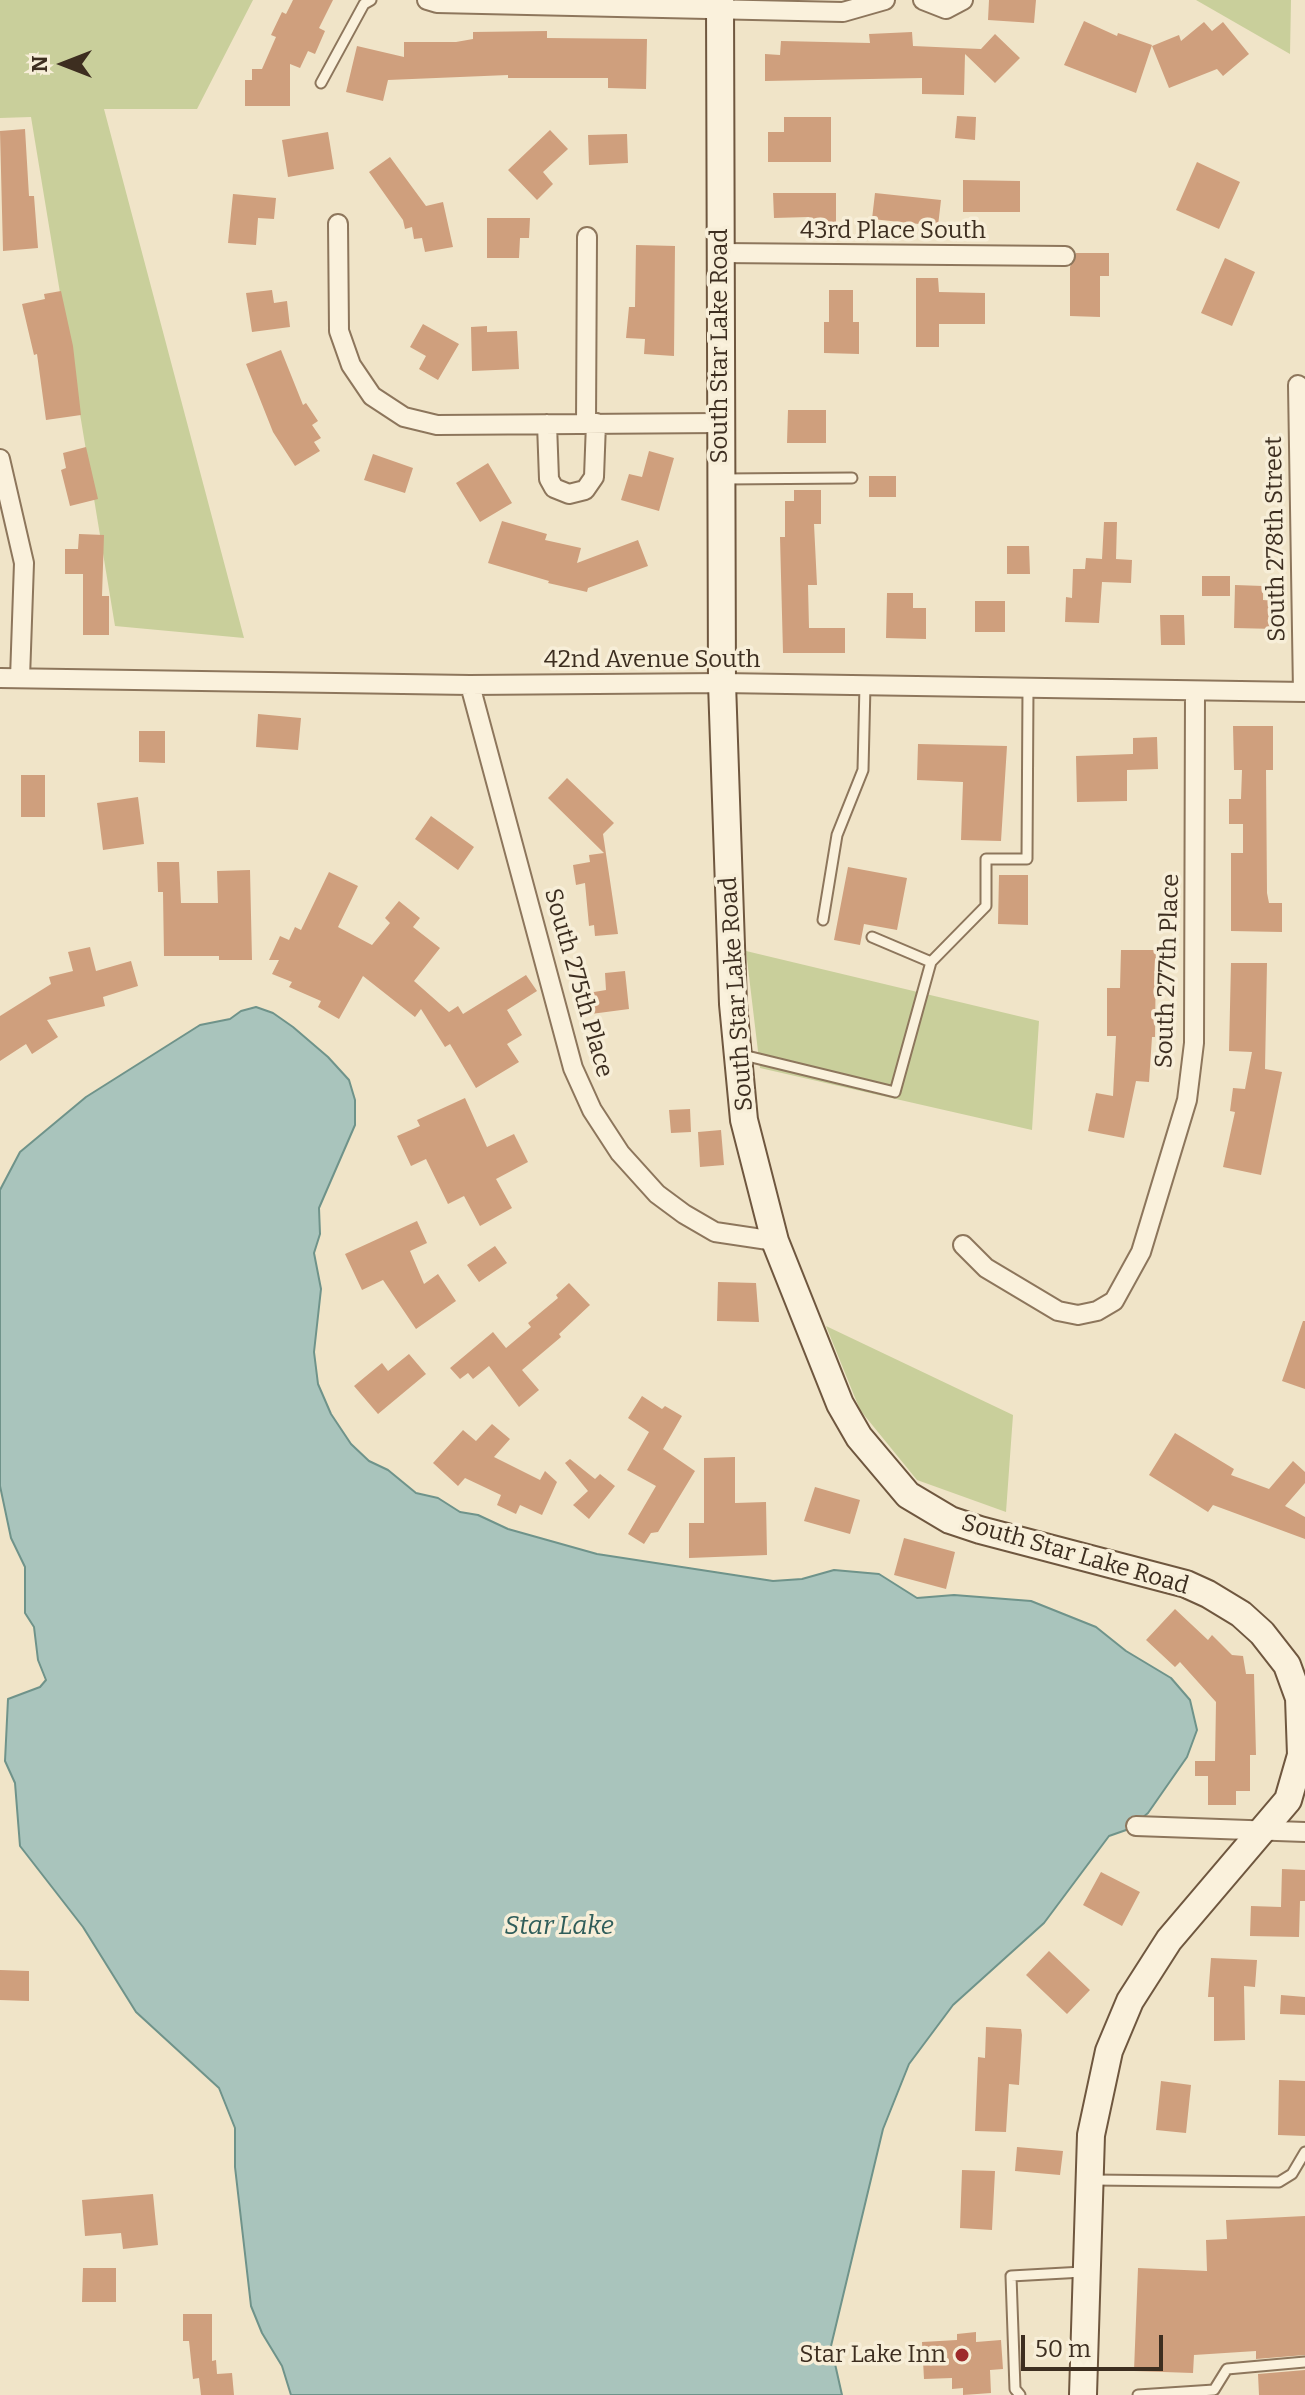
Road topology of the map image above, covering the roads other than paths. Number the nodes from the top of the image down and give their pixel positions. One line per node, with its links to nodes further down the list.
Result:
1 (371, 0): 9 (lane)
2 (427, 0): 6 (street)
3 (885, 0): 8 (street)
4 (923, 0): 5 (street)
5 (963, 0)
6 (587, 3): 7 (street)
7 (720, 4): 8 (street); 12 (street, South Star Lake Road)
8 (851, 5)
9 (321, 83)
10 (338, 224): 17 (street)
11 (587, 237): 15 (street)
12 (721, 253): 13 (street, 43rd Place South); 16 (street, South Star Lake Road)
13 (1065, 256)
14 (1298, 385): 28 (street, South 278th Street)
15 (591, 423): 16 (street); 17 (street); 17 (street)
16 (720, 423): 20 (street, South Star Lake Road)
17 (547, 424)
18 (0, 459): 22 (street)
19 (852, 478): 20 (lane)
20 (720, 479): 23 (street, South Star Lake Road)
21 (0, 678): 22 (street, 42nd Avenue South)
22 (20, 678): 24 (street, 42nd Avenue South)
23 (722, 683): 24 (street, 42nd Avenue South); 25 (street, 42nd Avenue South); 32 (street, South Star Lake Road)
24 (470, 685): 33 (street, South 275th Place)
25 (865, 685): 26 (street, 42nd Avenue South); 29 (lane)
26 (1028, 688): 27 (street, 42nd Avenue South); 31 (lane)
27 (1195, 691): 28 (street, 42nd Avenue South); 34 (street, South 277th Place)
28 (1304, 692)
29 (823, 920)
30 (872, 937): 31 (lane)
31 (931, 962): 32 (lane)
32 (738, 1053): 33 (street, South Star Lake Road)
33 (775, 1241): 35 (street, South Star Lake Road)
34 (963, 1245)
35 (1300, 1680): 37 (street, South Star Lake Road)
36 (1136, 1826): 37 (street)
37 (1264, 1832): 38 (street); 40 (street, South Star Lake Road)
38 (1305, 1832)
39 (1305, 2152): 40 (lane)
40 (1090, 2180): 41 (street, South Star Lake Road)
41 (1087, 2272): 43 (lane); 44 (street, South Star Lake Road)
42 (1305, 2362): 45 (lane)
43 (1020, 2395)
44 (1083, 2395)
45 (1138, 2395)

